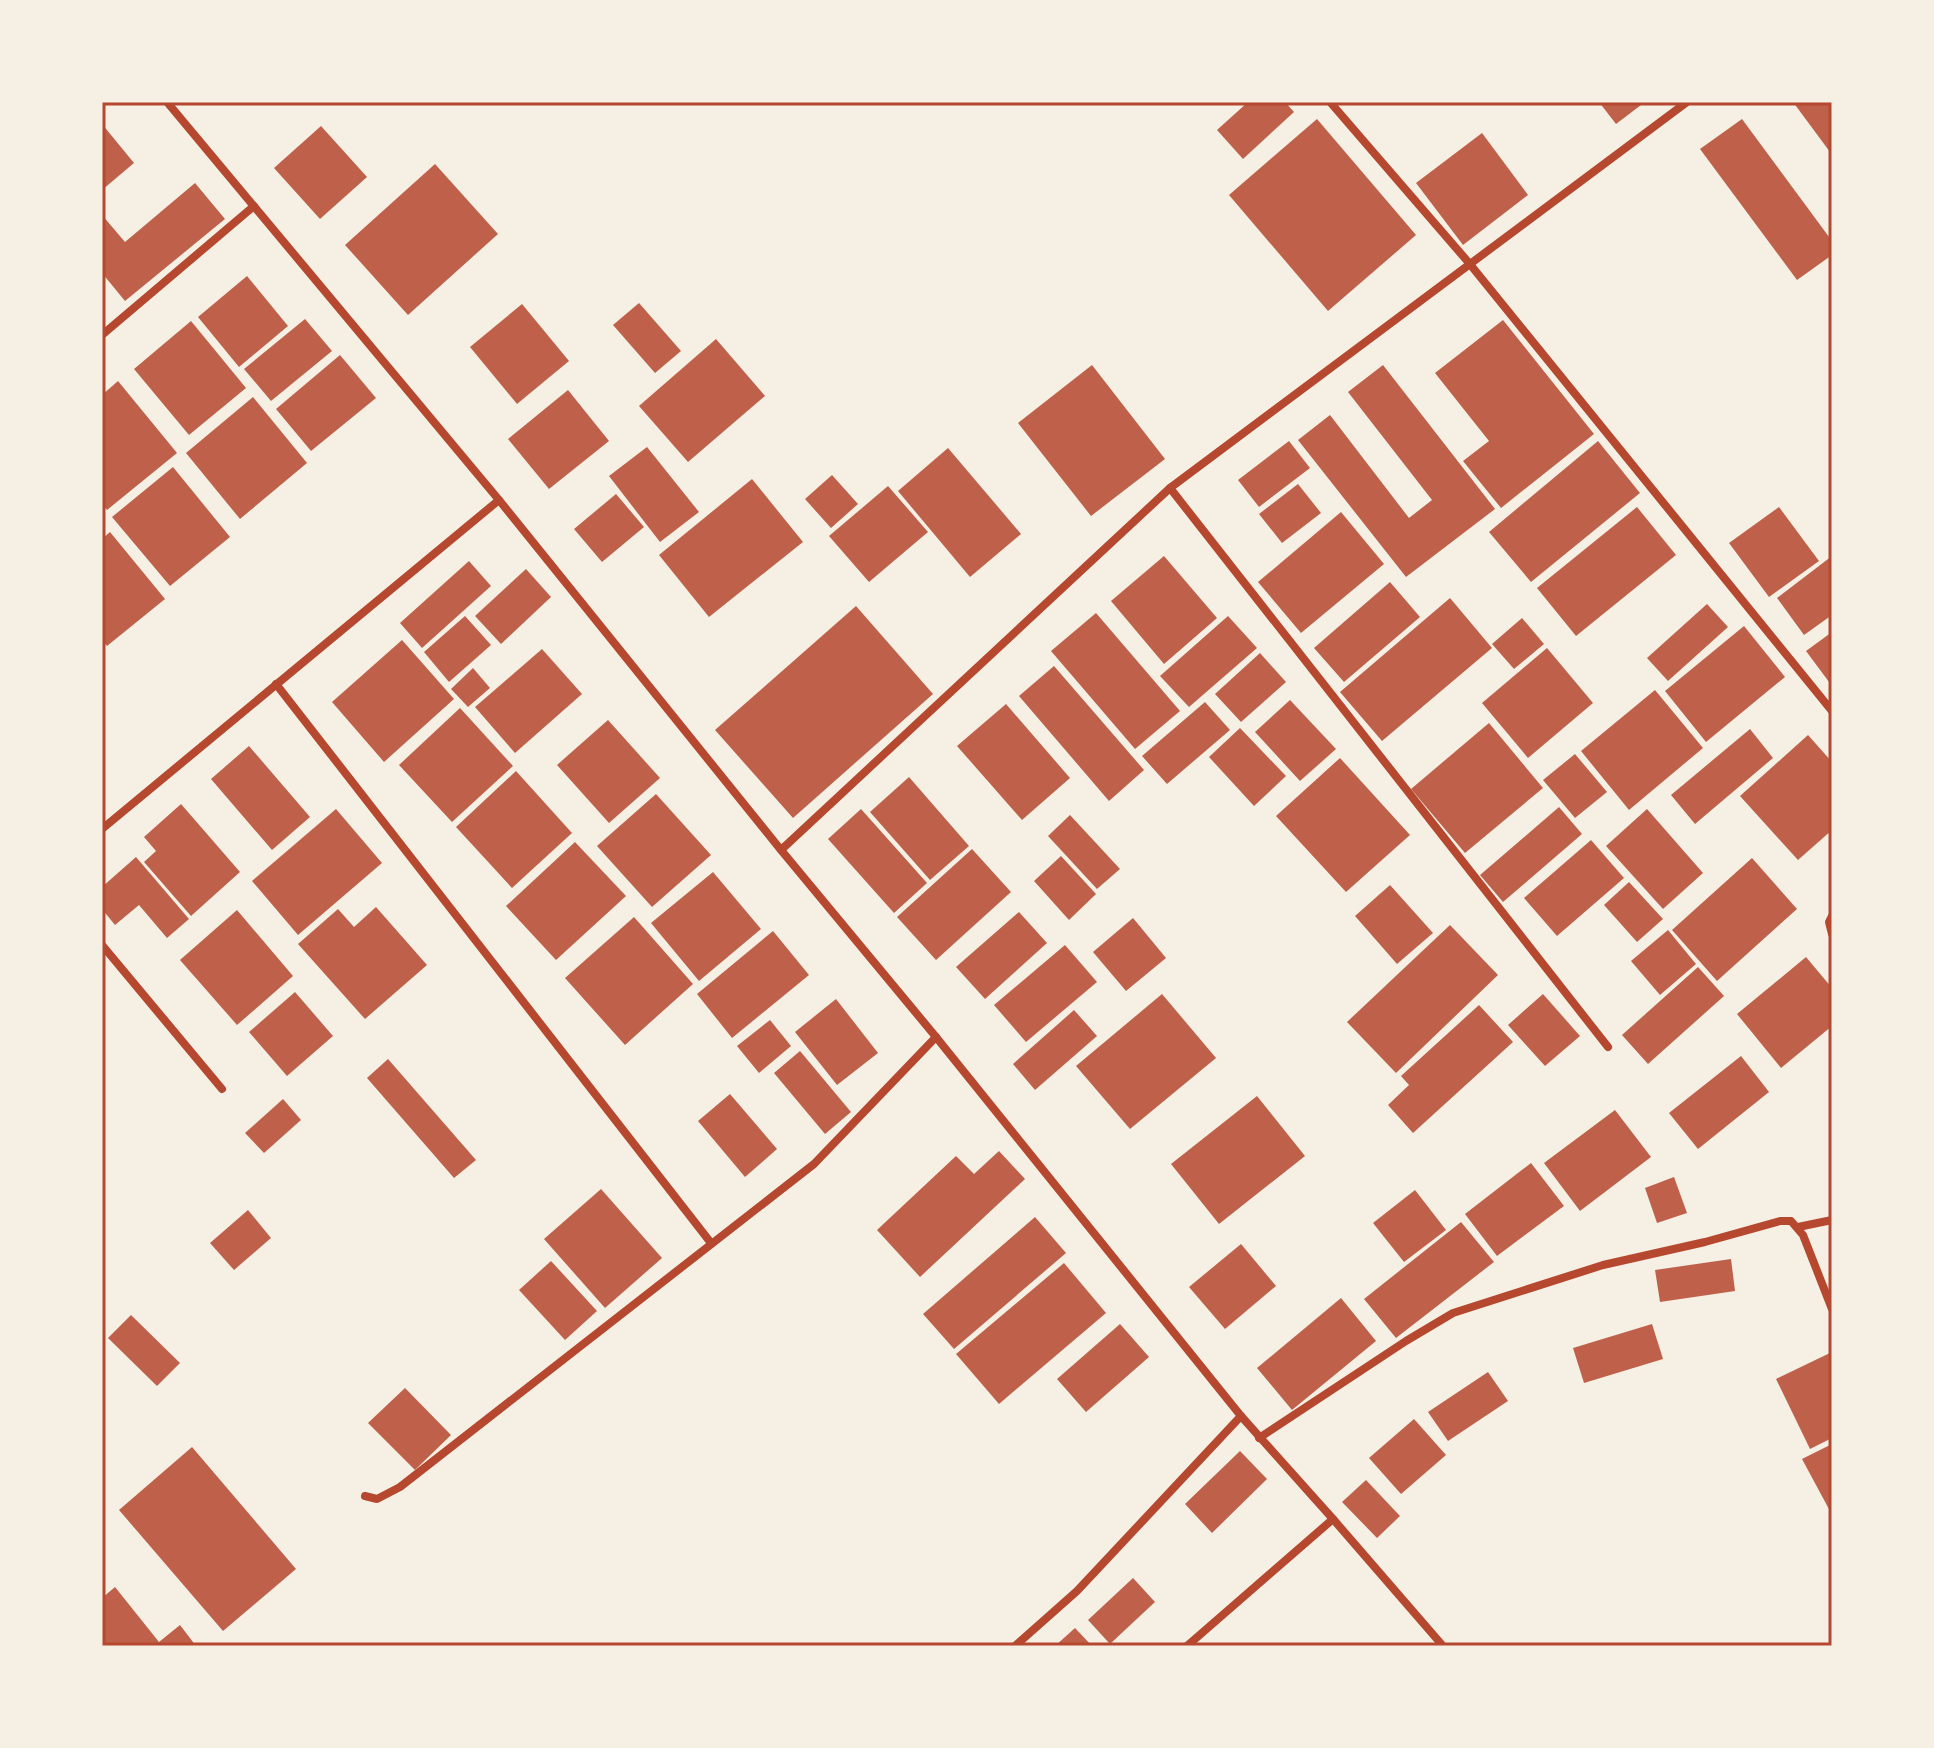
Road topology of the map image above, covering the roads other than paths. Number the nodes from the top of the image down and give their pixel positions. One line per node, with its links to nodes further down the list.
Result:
1 (167, 102): 4 (street)
2 (1330, 102): 5 (street)
3 (1687, 102): 5 (street)
4 (254, 206): 6 (street); 8 (street)
5 (1469, 263): 7 (street); 10 (street)
6 (102, 335)
7 (1170, 488): 12 (street); 17 (street)
8 (499, 500): 9 (street); 12 (street)
9 (276, 684): 11 (street); 21 (street)
10 (1832, 711)
11 (102, 829)
12 (781, 850): 16 (street)
13 (1832, 916): 14 (street)
14 (1832, 934)
15 (102, 945): 18 (street)
16 (936, 1037): 21 (street); 23 (street)
17 (1608, 1047)
18 (222, 1089)
19 (1832, 1220): 20 (street)
20 (1798, 1227): 22 (street); 24 (street)
21 (711, 1243): 25 (street)
22 (1832, 1309)
23 (1241, 1416): 24 (street); 27 (street)
24 (1259, 1438): 26 (street)
25 (365, 1496)
26 (1333, 1519): 28 (street); 29 (street)
27 (1015, 1646)
28 (1187, 1646)
29 (1443, 1646)

